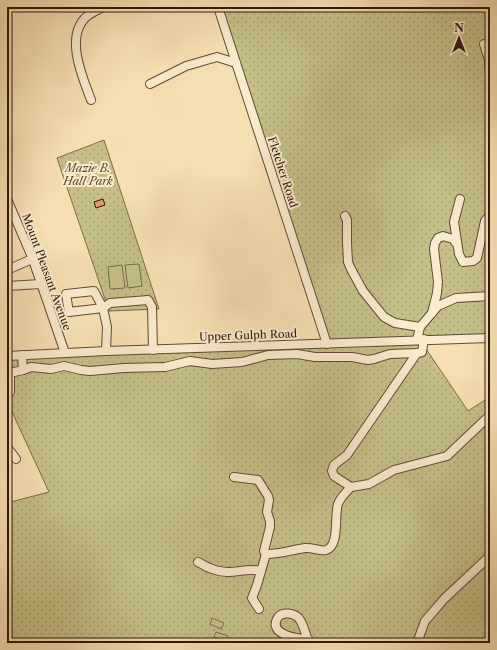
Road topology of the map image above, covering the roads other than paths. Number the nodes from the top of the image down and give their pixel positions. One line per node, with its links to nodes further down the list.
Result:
1 (104, 7): 7 (street)
2 (218, 7): 4 (street, Fletcher Road)
3 (484, 44): 5 (street)
4 (236, 63): 6 (street); 23 (street, Fletcher Road)
5 (490, 74)
6 (150, 84)
7 (91, 100)
8 (7, 199): 13 (street, Mount Pleasant Avenue)
9 (460, 199): 12 (street)
10 (490, 215): 12 (street)
11 (344, 216): 20 (street)
12 (456, 243): 19 (street)
13 (32, 259): 14 (street); 15 (street, Mount Pleasant Avenue)
14 (7, 270)
15 (41, 284): 16 (street); 26 (street, Mount Pleasant Avenue)
16 (7, 286)
17 (490, 296): 19 (street)
18 (103, 308): 18 (street); 24 (street); 25 (street)
19 (432, 313): 20 (street)
20 (420, 327): 22 (street)
21 (490, 338): 22 (street, Upper Gulph Road)
22 (420, 340): 23 (street, Upper Gulph Road); 27 (street)
23 (328, 344): 24 (street, Upper Gulph Road)
24 (153, 350): 25 (street, Upper Gulph Road)
25 (106, 351): 26 (street, Upper Gulph Road)
26 (65, 353): 28 (street, Upper Gulph Road)
27 (417, 353): 30 (street); 36 (street)
28 (22, 355): 29 (street, Upper Gulph Road); 30 (street)
29 (7, 356)
30 (23, 370): 31 (street)
31 (10, 392)
32 (490, 418): 36 (street)
33 (7, 447): 34 (street)
34 (16, 459)
35 (234, 477): 37 (street)
36 (351, 487): 37 (street)
37 (266, 554): 40 (street)
38 (490, 556): 42 (street)
39 (198, 562): 40 (street)
40 (261, 571): 41 (street)
41 (259, 609)
42 (417, 643)

